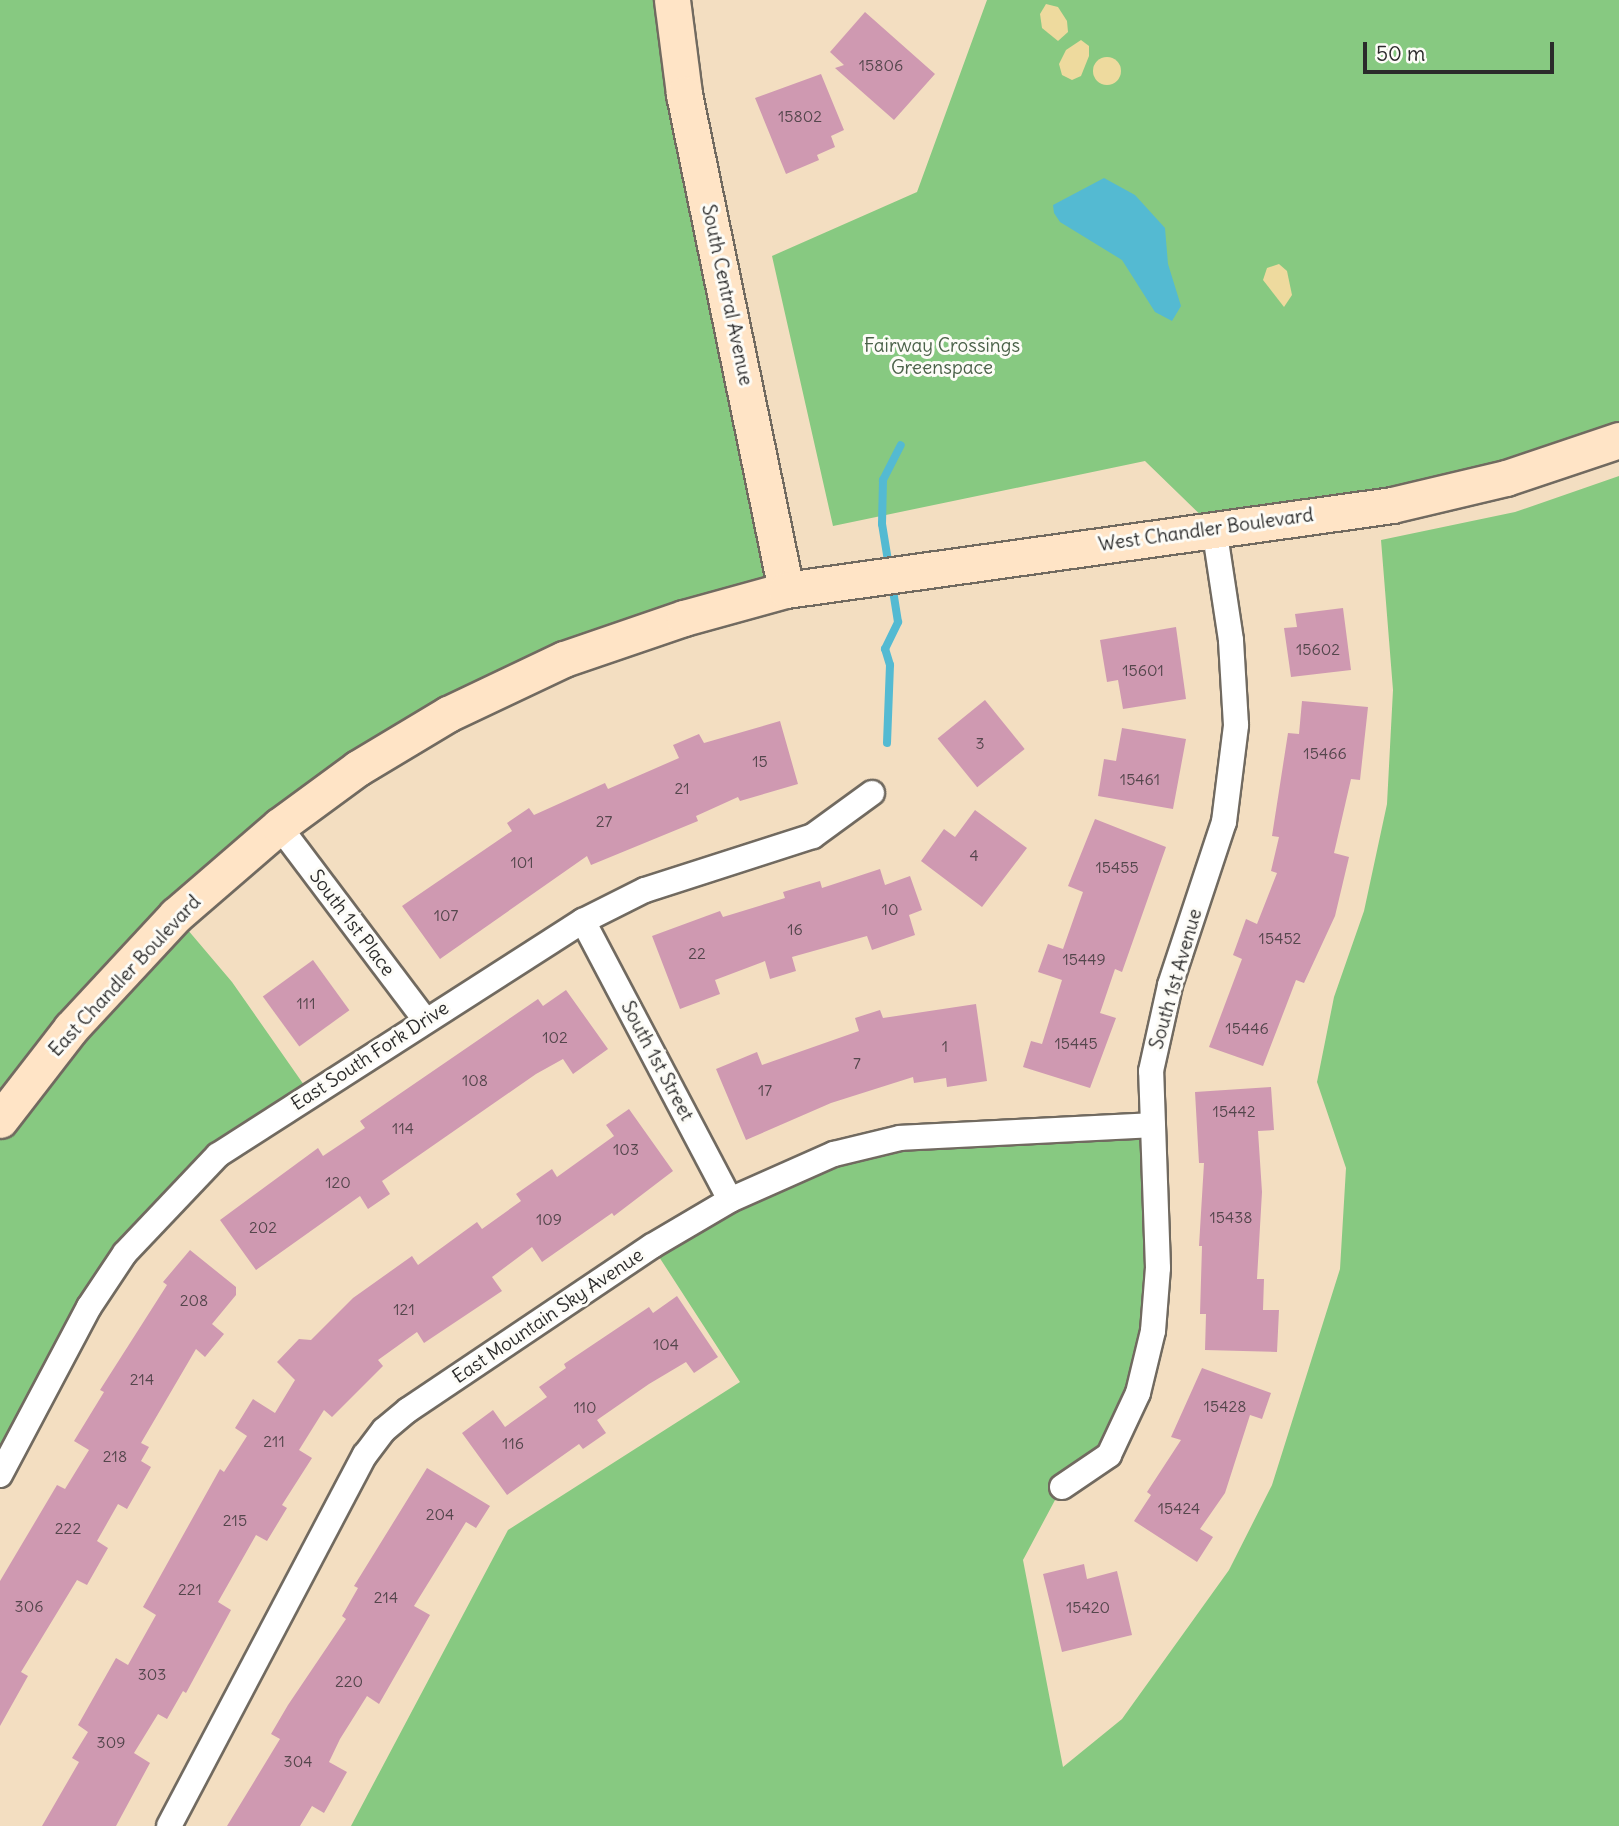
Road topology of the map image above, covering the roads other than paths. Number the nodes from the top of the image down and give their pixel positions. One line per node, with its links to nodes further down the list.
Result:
1 (673, 0): 4 (main road, South Central Avenue)
2 (1619, 440): 3 (main road, West Chandler Boulevard)
3 (1214, 528): 4 (main road, West Chandler Boulevard); 10 (street, South 1st Avenue)
4 (786, 590): 6 (main road, East Chandler Boulevard)
5 (872, 793): 7 (street, East South Fork Drive)
6 (279, 826): 8 (street, South 1st Place); 9 (main road, East Chandler Boulevard)
7 (583, 921): 8 (street, East South Fork Drive); 11 (street, South 1st Street)
8 (425, 1020): 12 (street, East South Fork Drive)
9 (0, 1120)
10 (1153, 1125): 11 (street, East Mountain Sky Avenue); 13 (street, South 1st Avenue)
11 (730, 1200): 14 (street, East Mountain Sky Avenue)
12 (0, 1475)
13 (1062, 1487)
14 (169, 1826)

